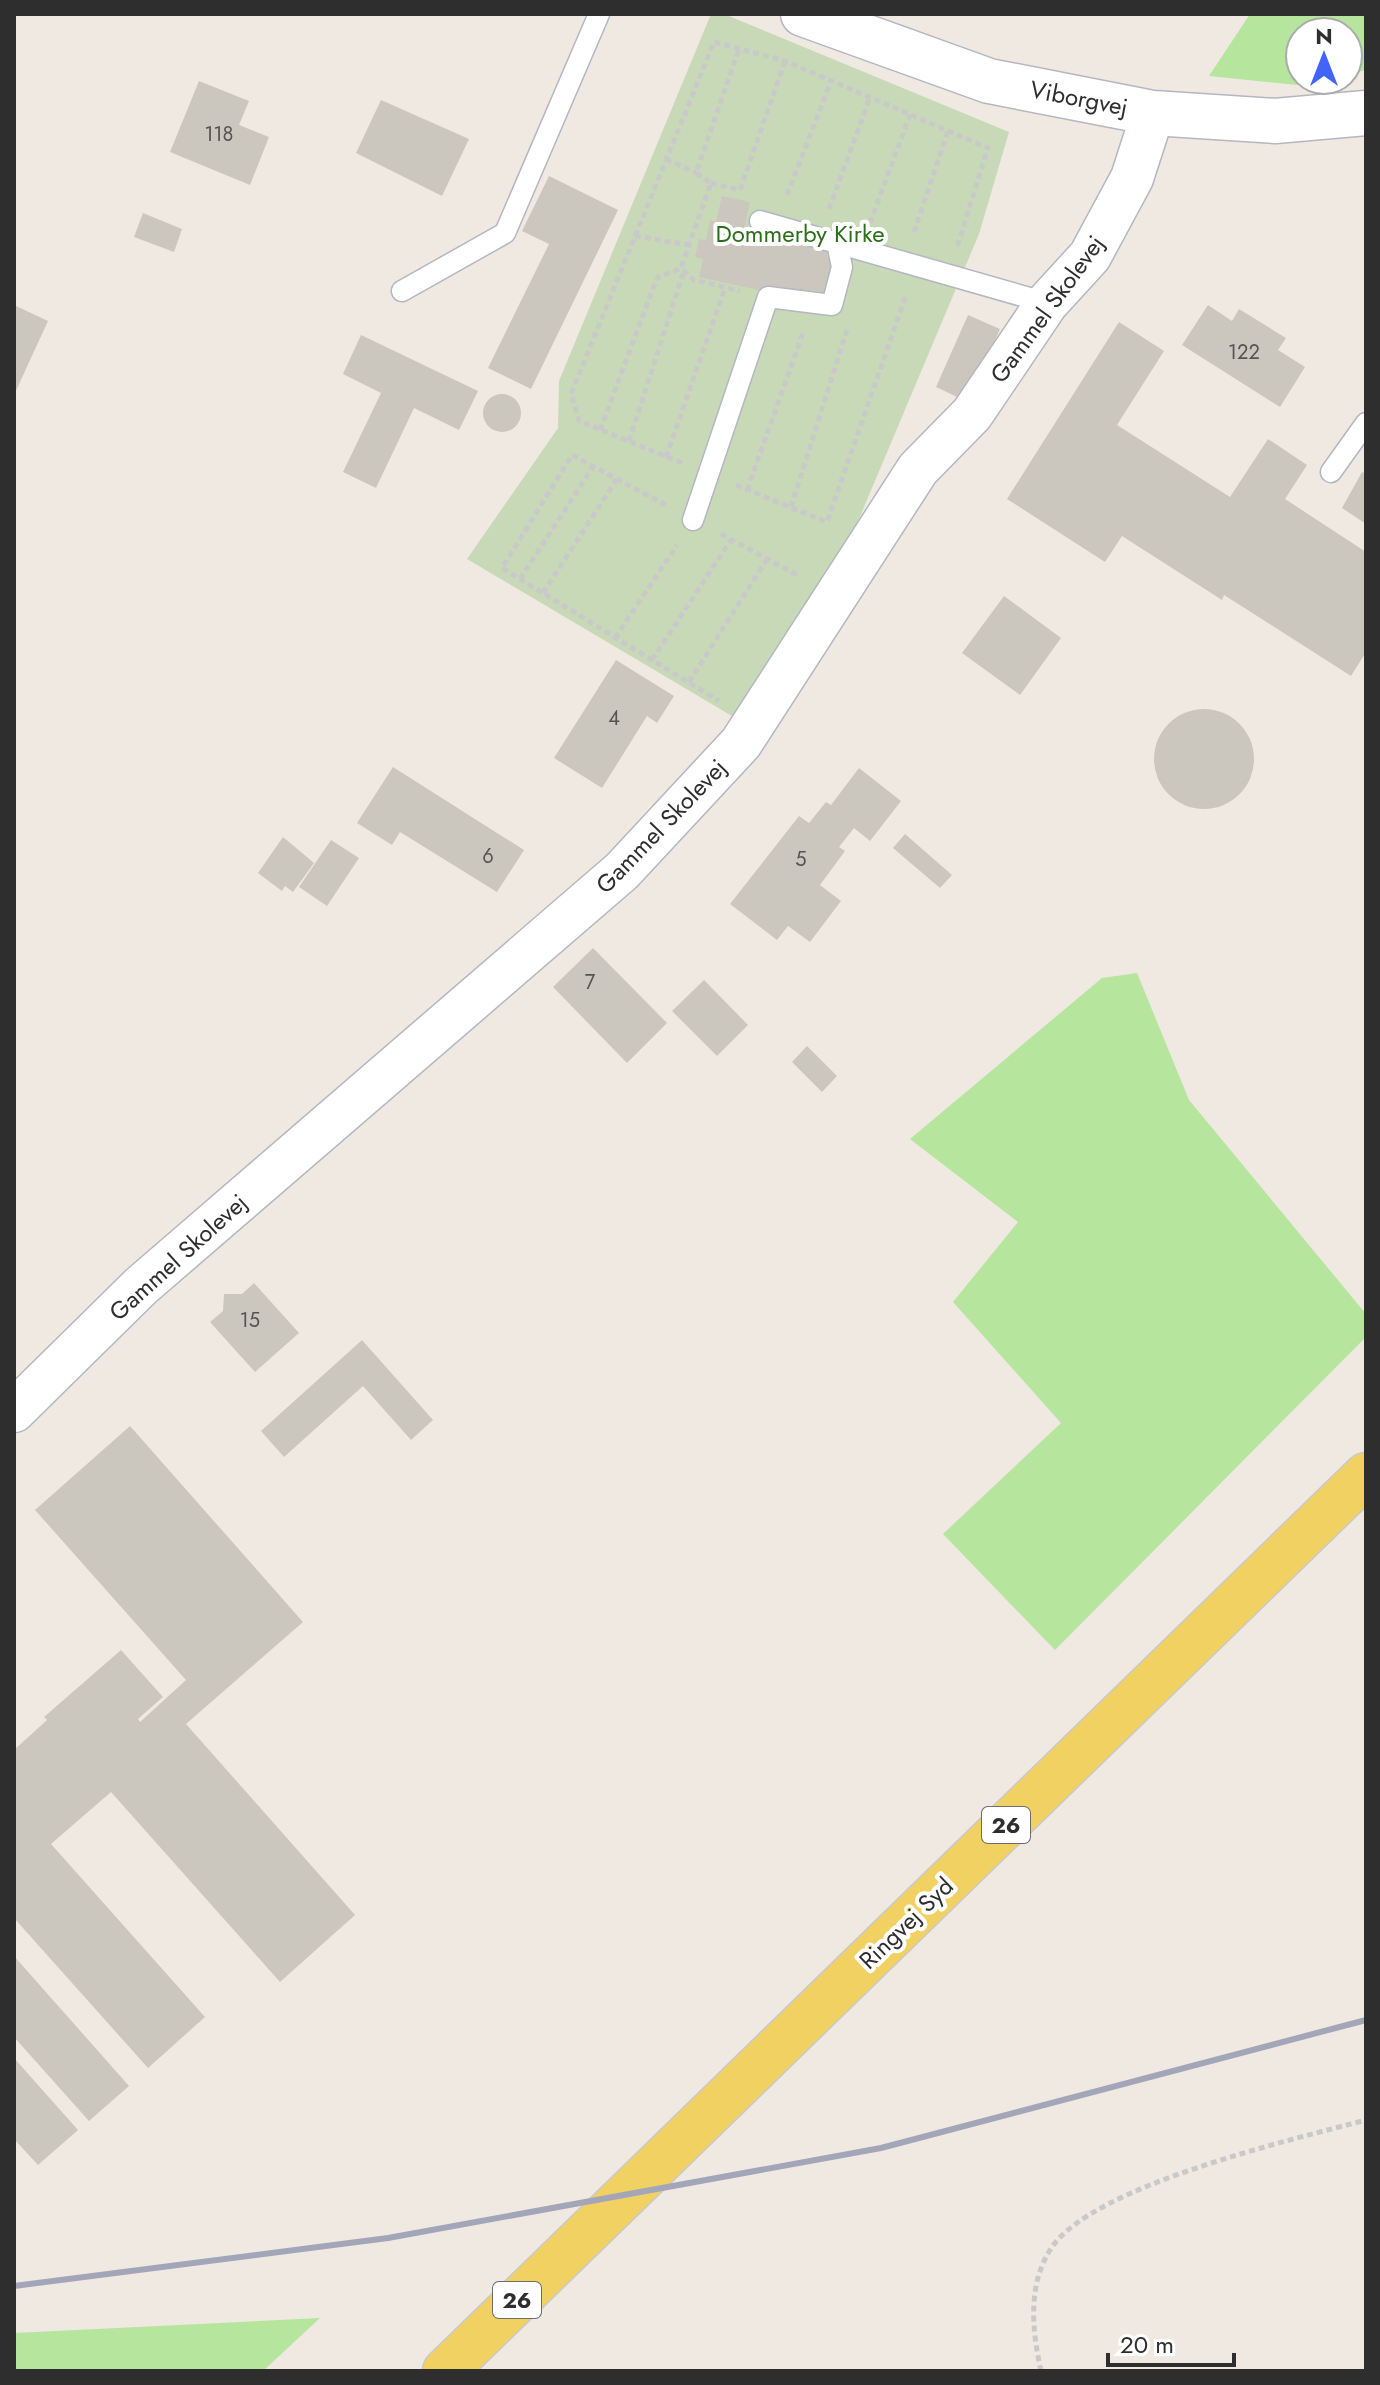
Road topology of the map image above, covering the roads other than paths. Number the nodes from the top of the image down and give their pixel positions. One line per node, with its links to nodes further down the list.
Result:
1 (599, 14): 7 (lane)
2 (803, 14): 3 (street, Viborgvej)
3 (1153, 113): 4 (street, Viborgvej); 8 (street, Gammel Skolevej)
4 (1366, 113)
5 (760, 221): 6 (lane)
6 (828, 240): 8 (lane); 11 (lane)
7 (402, 291)
8 (1047, 303): 12 (street, Gammel Skolevej)
9 (1366, 423): 10 (lane)
10 (1331, 472)
11 (693, 520)
12 (14, 1411)
13 (1366, 1475): 14 (main road, Ringvej Syd / 26)
14 (445, 2371)

